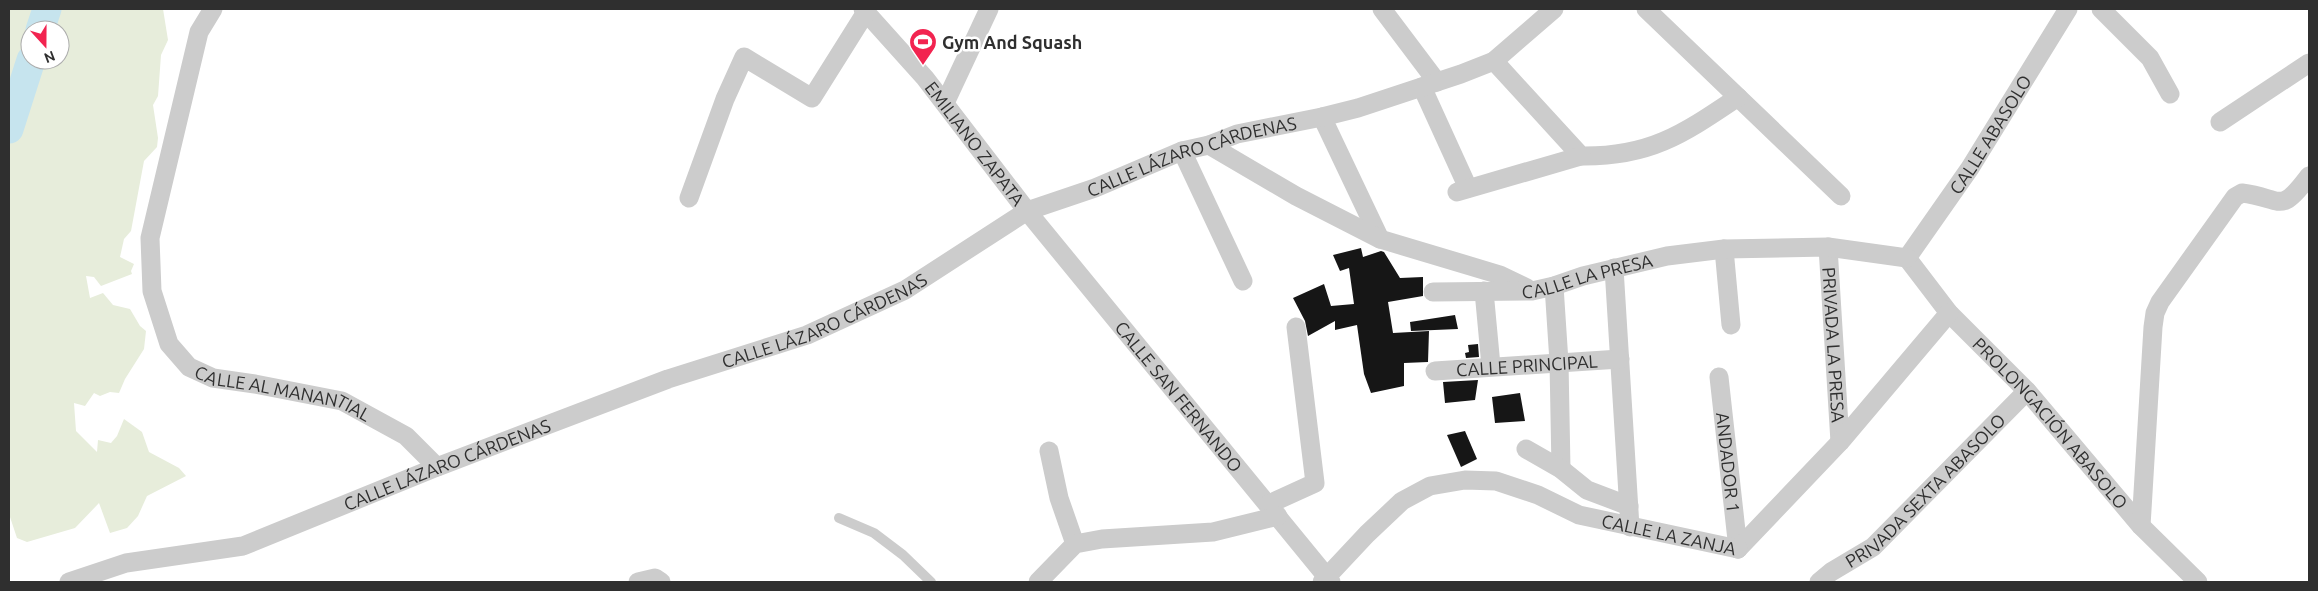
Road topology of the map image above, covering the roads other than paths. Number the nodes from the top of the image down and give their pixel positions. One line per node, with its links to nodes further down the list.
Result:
1 (213, 9): 46 (street, CALLE AL MANANTIAL)
2 (989, 9): 14 (street)
3 (1382, 9): 11 (street)
4 (1554, 9): 9 (street, CALLE LÁZARO CÁRDENAS)
5 (1646, 9): 13 (street)
6 (2068, 9): 27 (street, CALLE ABASOLO)
7 (2101, 9): 12 (street)
8 (864, 10): 14 (street, EMILIANO ZAPATA); 22 (street)
9 (1494, 61): 11 (street, CALLE LÁZARO CÁRDENAS); 19 (street)
10 (2309, 63): 16 (street)
11 (1430, 85): 15 (street, CALLE LÁZARO CÁRDENAS); 19 (street)
12 (2170, 94)
13 (1738, 96): 19 (street); 21 (street)
14 (945, 103): 23 (street, EMILIANO ZAPATA)
15 (1322, 117): 17 (street, CALLE LÁZARO CÁRDENAS); 24 (street)
16 (2220, 122)
17 (1209, 145): 18 (street, CALLE LÁZARO CÁRDENAS); 24 (street, CALLE LA PRESA)
18 (1182, 151): 23 (street, CALLE LÁZARO CÁRDENAS); 29 (street)
19 (1581, 156)
20 (2309, 176): 51 (street)
21 (1841, 196)
22 (689, 198)
23 (1027, 211): 46 (street, CALLE LÁZARO CÁRDENAS); 49 (street, CALLE SAN FERNANDO)
24 (1380, 239): 31 (street, CALLE LA PRESA)
25 (1828, 247): 26 (street, CALLE LA PRESA); 27 (street, CALLE LA PRESA); 43 (street, PRIVADA LA PRESA)
26 (1724, 249): 28 (street, CALLE LA PRESA); 35 (street)
27 (1907, 258): 34 (street, PROLONGACIÓN ABASOLO)
28 (1614, 268): 30 (street, CALLE LA PRESA); 37 (street)
29 (1243, 281)
30 (1554, 286): 31 (street, CALLE LA PRESA); 38 (street)
31 (1532, 290): 32 (street)
32 (1484, 291): 33 (street); 39 (street)
33 (1433, 292)
34 (1949, 313): 42 (street, PROLONGACIÓN ABASOLO); 43 (street, CALLE LA ZANJA)
35 (1731, 324)
36 (1296, 327): 49 (street)
37 (1620, 359): 38 (street, CALLE PRINCIPAL); 48 (street)
38 (1559, 362): 39 (street, CALLE PRINCIPAL); 47 (street)
39 (1491, 366): 40 (street, CALLE PRINCIPAL)
40 (1435, 371)
41 (1719, 377): 54 (street, ANDADOR 1)
42 (2027, 391): 51 (street, PROLONGACIÓN ABASOLO); 61 (street, PRIVADA SEXTA ABASOLO)
43 (1840, 442): 54 (street, CALLE LA ZANJA)
44 (1526, 449): 47 (street)
45 (1049, 451): 53 (street)
46 (437, 467): 56 (street, CALLE LÁZARO CÁRDENAS)
47 (1561, 469): 48 (street)
48 (1629, 506): 52 (street)
49 (1274, 510): 53 (street); 55 (street, CALLE SAN FERNANDO)
50 (839, 518): 59 (lane)
51 (2141, 526): 62 (street, PROLONGACIÓN ABASOLO)
52 (1630, 527): 54 (street, CALLE LA ZANJA); 55 (street, CALLE LA ZANJA)
53 (1075, 544): 60 (street)
54 (1738, 549)
55 (1327, 580)
56 (71, 582)
57 (638, 582): 58 (street)
58 (661, 582)
59 (931, 582)
60 (1038, 582)
61 (1819, 582)
62 (2198, 582)

